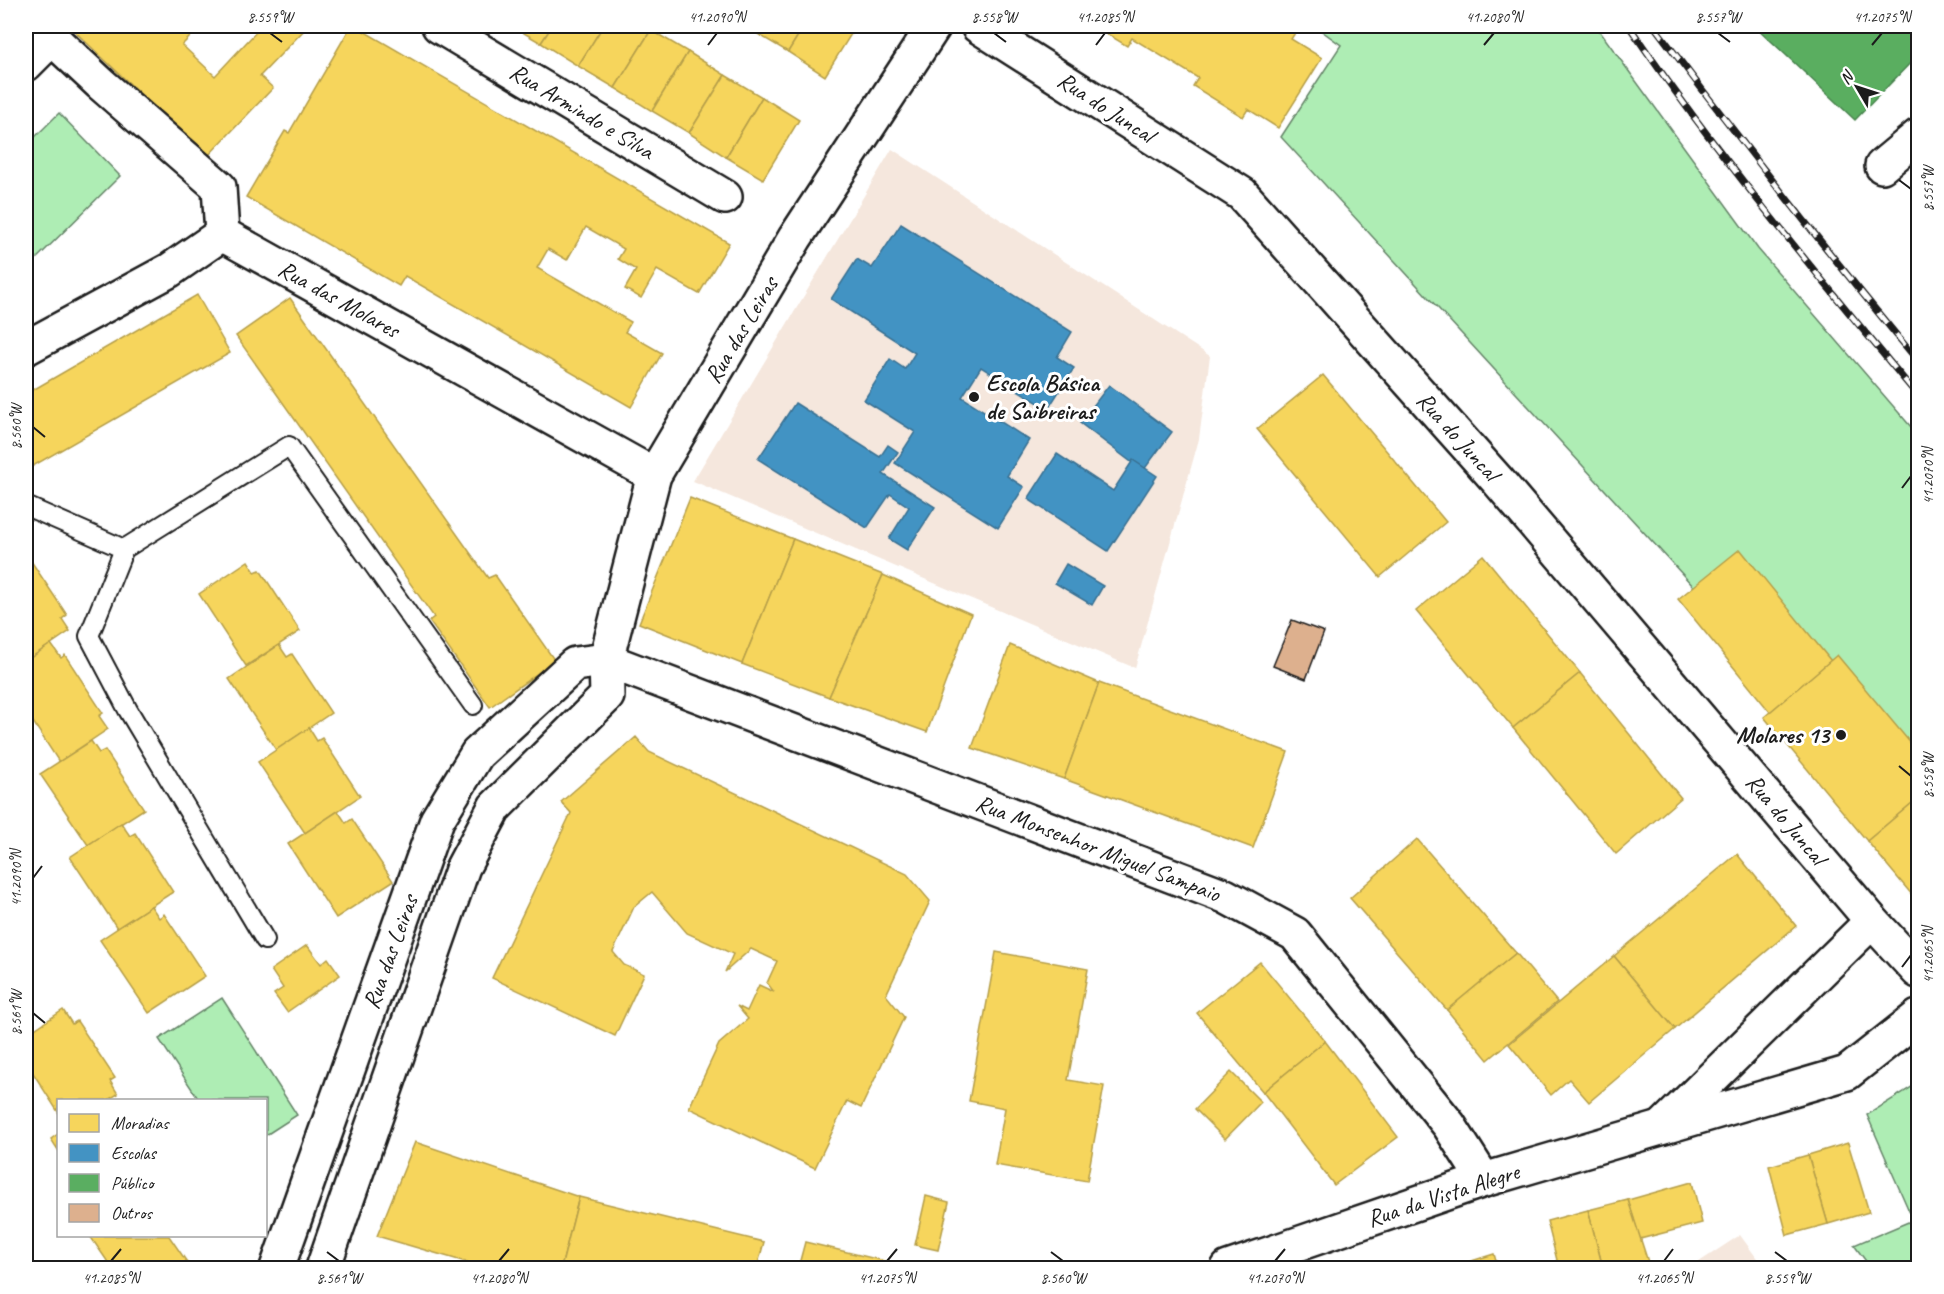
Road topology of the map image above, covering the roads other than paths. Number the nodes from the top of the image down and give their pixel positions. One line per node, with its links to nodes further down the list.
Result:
1 (439, 26): 8 (street, Rua Armindo e Silva)
2 (934, 26): 11 (street, Rua das Leiras)
3 (978, 26): 18 (street, Rua do Juncal)
4 (46, 32): 5 (street); 9 (street)
5 (26, 64)
6 (1918, 136): 7 (street)
7 (1882, 166)
8 (725, 196)
9 (222, 234): 10 (street); 11 (street, Rua das Molares)
10 (26, 348)
11 (654, 475): 14 (street, Rua das Leiras)
12 (26, 506): 13 (lane)
13 (124, 549): 15 (lane); 19 (lane)
14 (606, 660): 16 (street, Rua das Leiras); 17 (street, Rua das Leiras); 25 (street, Rua Monsenhor Miguel Sampaio)
15 (473, 705)
16 (460, 783): 17 (street); 22 (street, Rua das Leiras)
17 (495, 807): 24 (street, Rua das Leiras)
18 (1872, 921): 20 (street, Rua do Juncal); 23 (street)
19 (265, 940)
20 (1918, 971)
21 (1918, 1017): 23 (street, Rua da Vista Alegre)
22 (328, 1125): 24 (street); 26 (street, Rua das Leiras)
23 (1660, 1128): 25 (street, Rua da Vista Alegre)
24 (369, 1139): 27 (street, Rua das Leiras)
25 (1484, 1180): 28 (street, Rua da Vista Alegre)
26 (277, 1269)
27 (323, 1269)
28 (1228, 1269)

